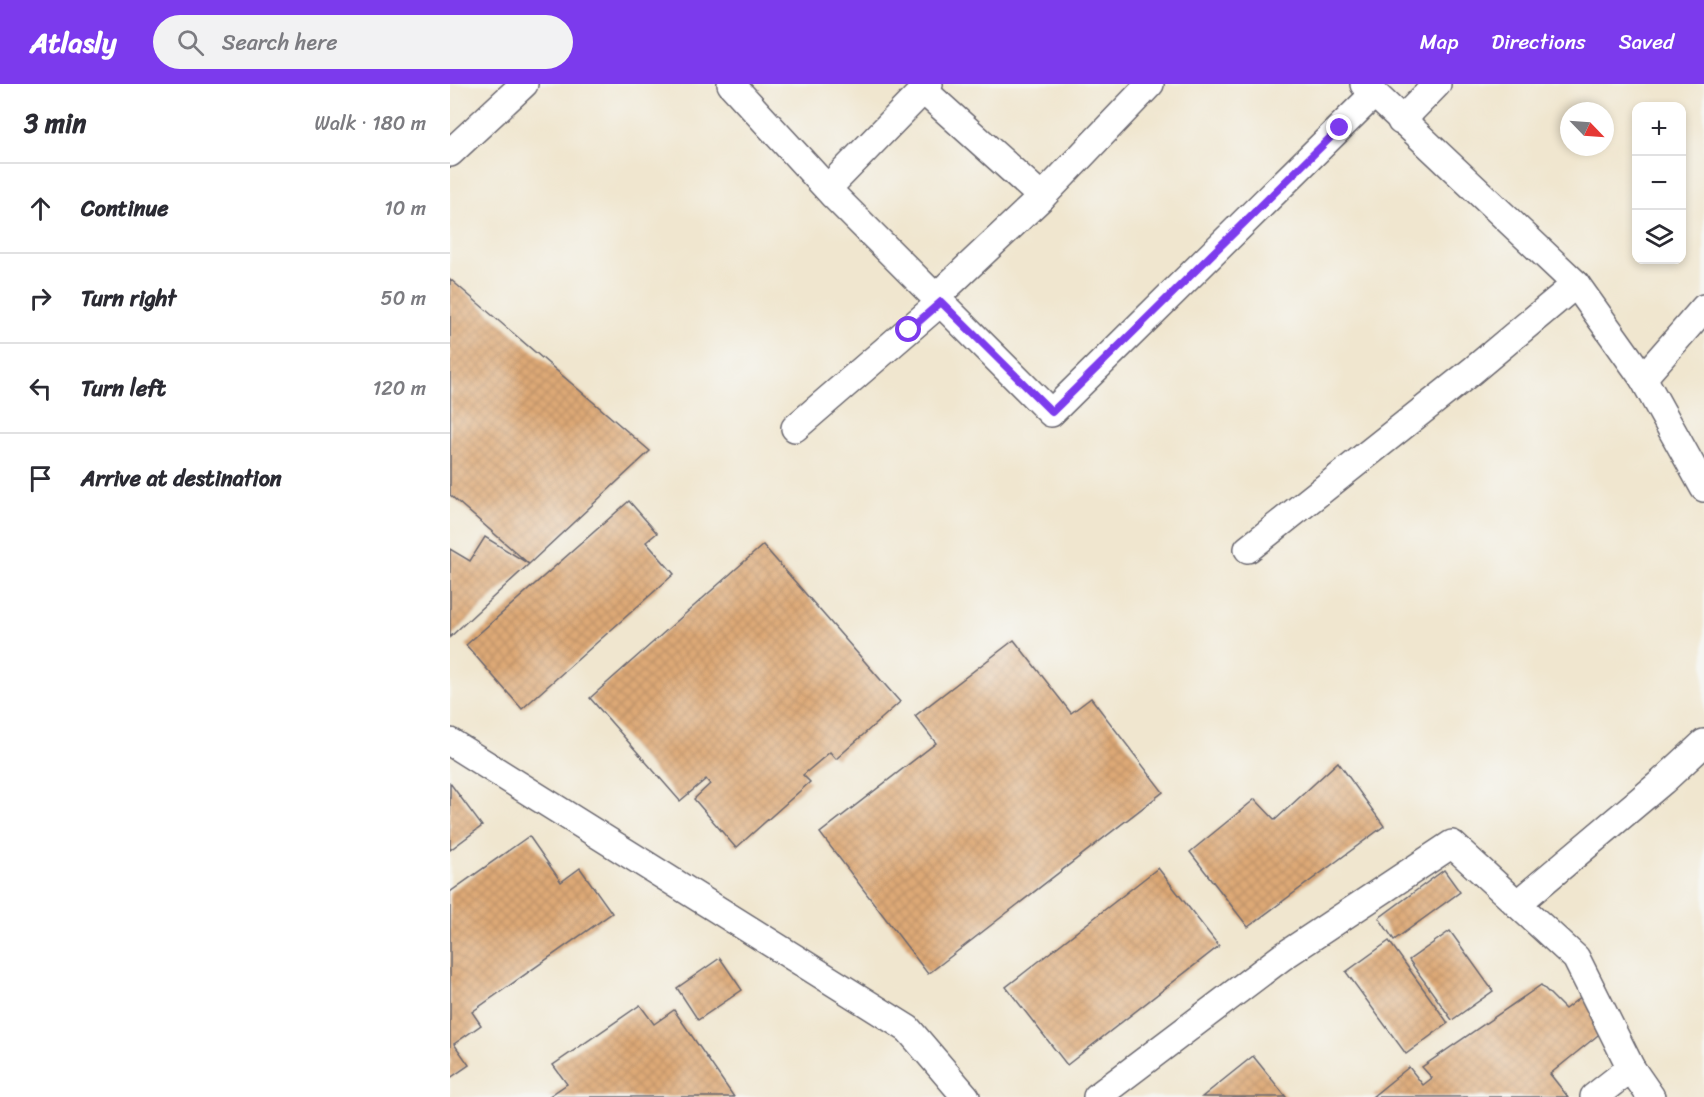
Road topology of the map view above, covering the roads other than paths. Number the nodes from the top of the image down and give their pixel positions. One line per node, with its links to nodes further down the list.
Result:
1 (524, 84): 8 (street)
2 (731, 84): 9 (street)
3 (1150, 84): 10 (street)
4 (1437, 84): 7 (street)
5 (926, 87): 9 (street); 10 (street)
6 (1369, 89): 7 (street); 12 (street)
7 (1401, 121): 11 (street)
8 (450, 153)
9 (828, 188): 12 (street)
10 (1042, 197): 12 (street)
11 (1576, 284): 14 (street); 17 (street)
12 (938, 300): 15 (street)
13 (1704, 308): 14 (street)
14 (1643, 378): 16 (street)
15 (795, 428)
16 (1704, 488)
17 (1248, 549)
18 (450, 742): 22 (street)
19 (1704, 743): 20 (street)
20 (1517, 904): 21 (street); 23 (street)
21 (1632, 1068): 24 (street); 25 (street)
22 (966, 1097)
23 (1097, 1097)
24 (1594, 1097)
25 (1651, 1097)

